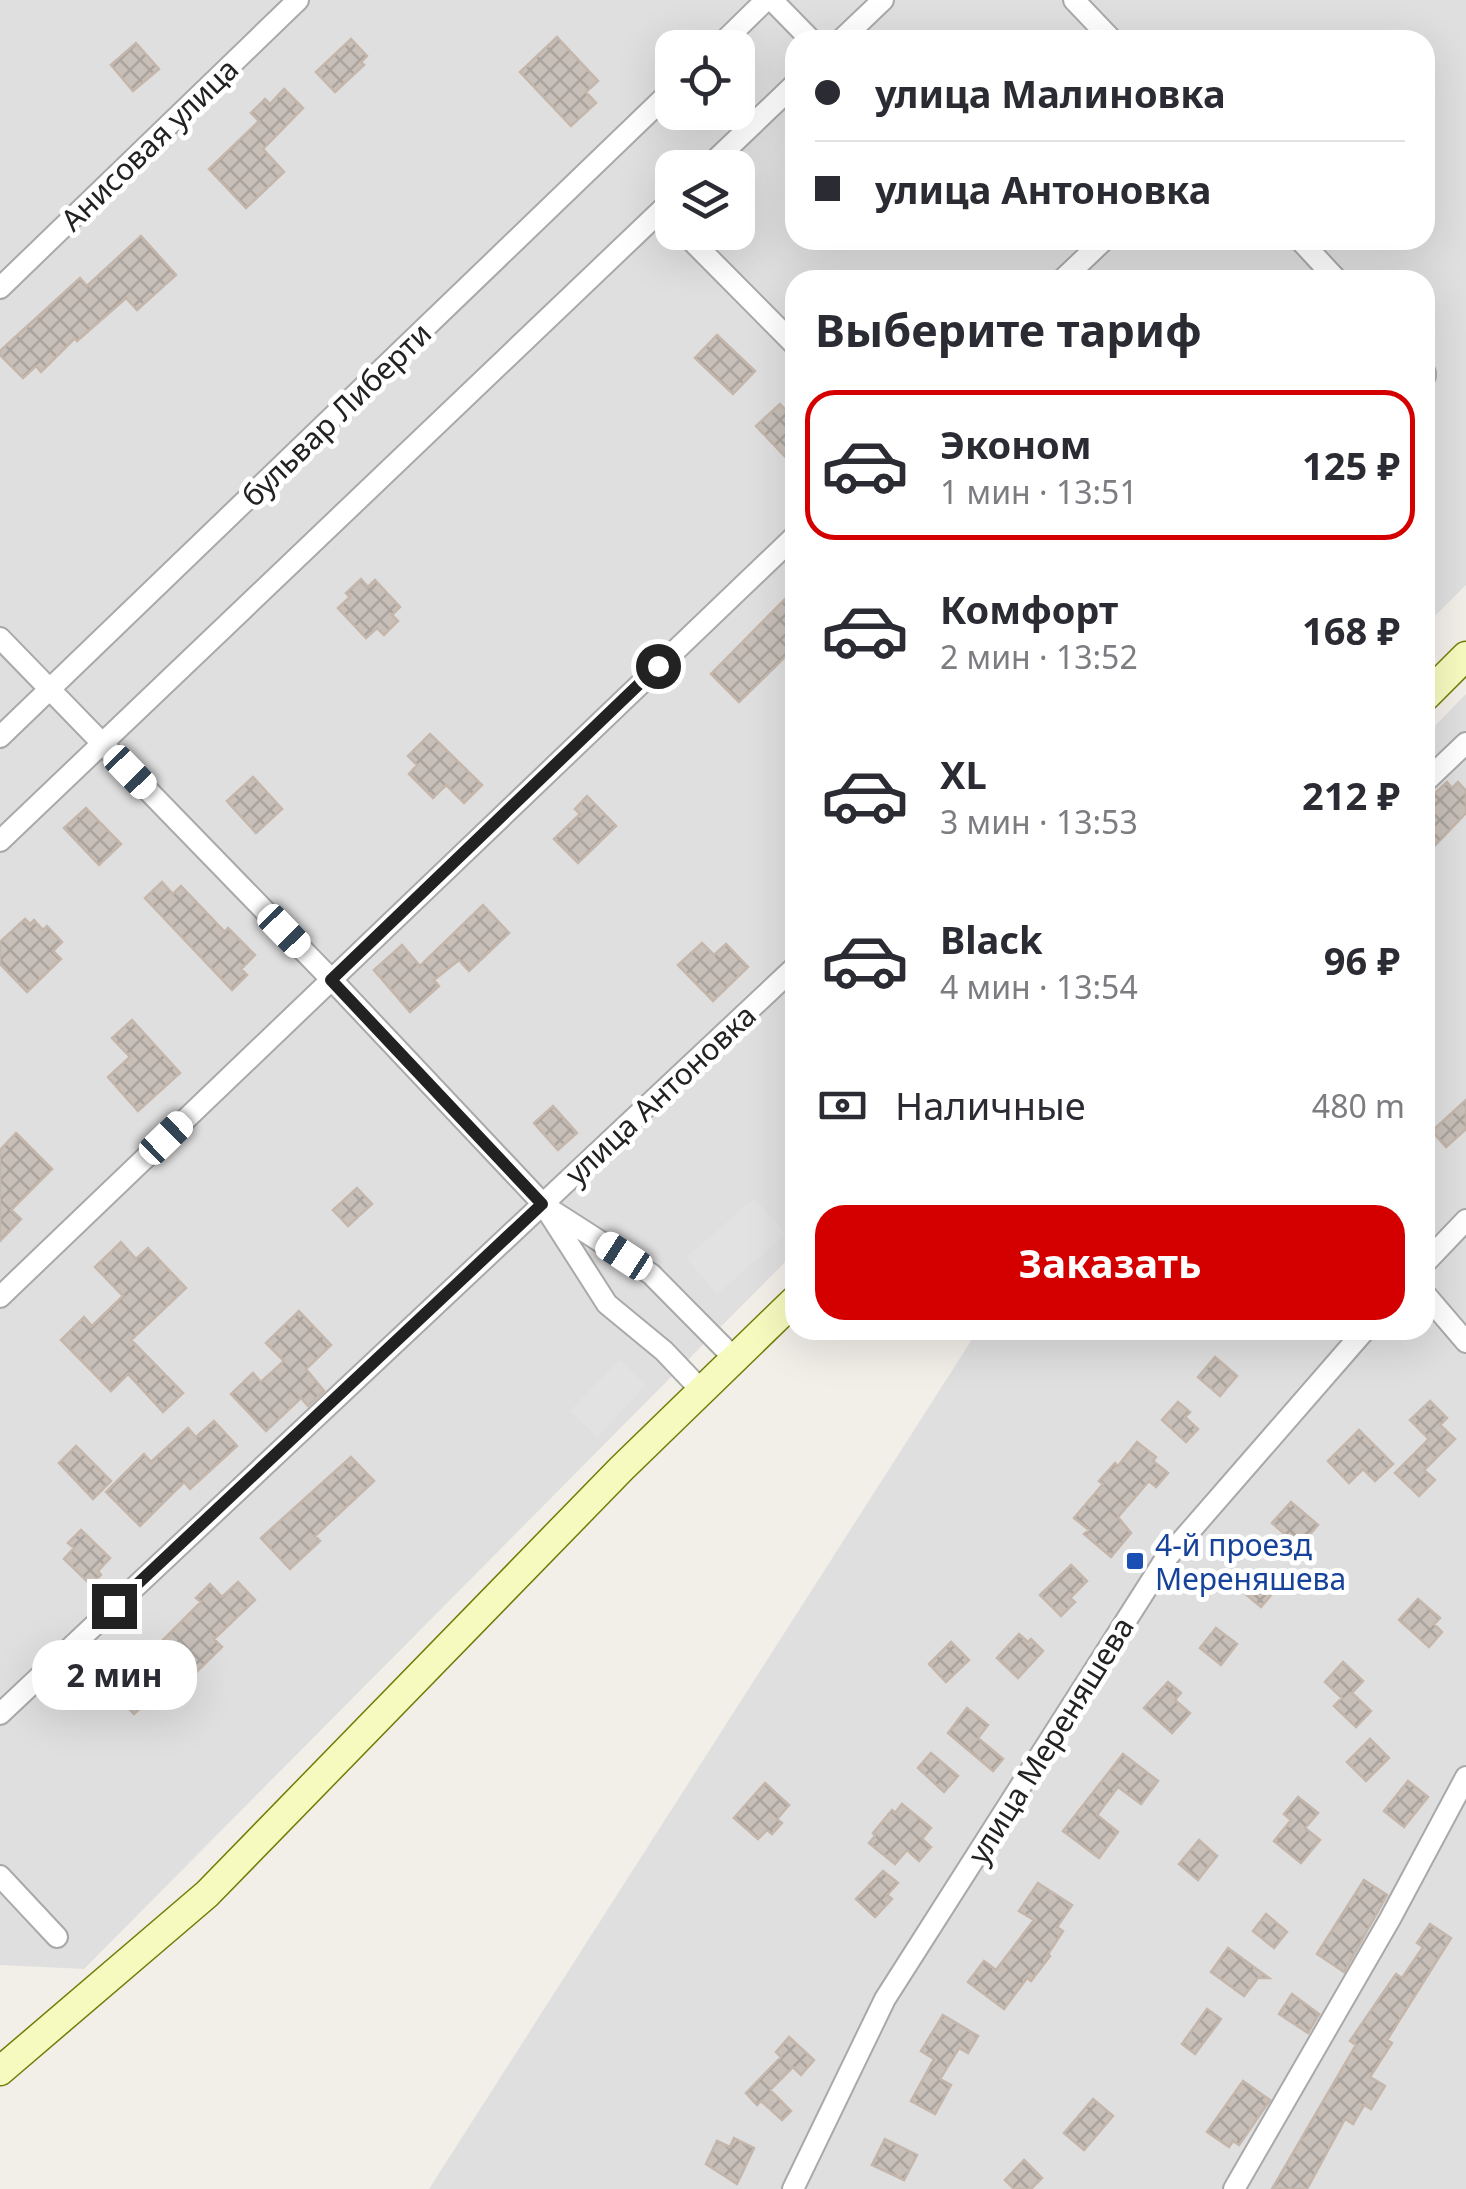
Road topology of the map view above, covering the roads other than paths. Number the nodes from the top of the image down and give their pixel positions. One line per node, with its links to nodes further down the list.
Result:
1 (298, 0): 18 (street, Анисовая улица)
2 (769, 0): 5 (street); 6 (street)
3 (883, 0): 7 (street)
4 (1074, 0): 8 (street)
5 (736, 30)
6 (800, 30)
7 (852, 30)
8 (1102, 30)
9 (785, 94): 11 (street)
10 (655, 106): 24 (street, бульвар Либерти)
11 (726, 150)
12 (655, 224): 27 (street)
13 (702, 250): 19 (street)
14 (1094, 250): 16 (street)
15 (1310, 250): 17 (street)
16 (1072, 270)
17 (1328, 270)
18 (0, 288)
19 (785, 335)
20 (785, 546): 31 (street)
21 (0, 638): 24 (street)
22 (1466, 656): 23 (street)
23 (1435, 687)
24 (50, 689): 25 (street, бульвар Либерти); 27 (street)
25 (0, 737)
26 (1466, 743): 28 (street)
27 (102, 744): 29 (street); 31 (street)
28 (1435, 772)
29 (0, 841)
30 (785, 976): 32 (street, улица Антоновка)
31 (331, 980): 32 (street); 35 (street)
32 (542, 1204): 40 (street); 41 (street); 42 (street, улица Антоновка)
33 (1466, 1220): 34 (street)
34 (1435, 1250)
35 (0, 1296)
36 (1435, 1306): 39 (street)
37 (785, 1310): 40 (street)
38 (1355, 1340): 47 (street, улица Мереняшева)
39 (1466, 1342)
40 (735, 1359): 41 (street)
41 (702, 1391): 46 (street)
42 (0, 1714)
43 (1466, 1778): 48 (street)
44 (0, 1876): 45 (street)
45 (56, 1936)
46 (0, 2071)
47 (793, 2189)
48 (1234, 2189)

